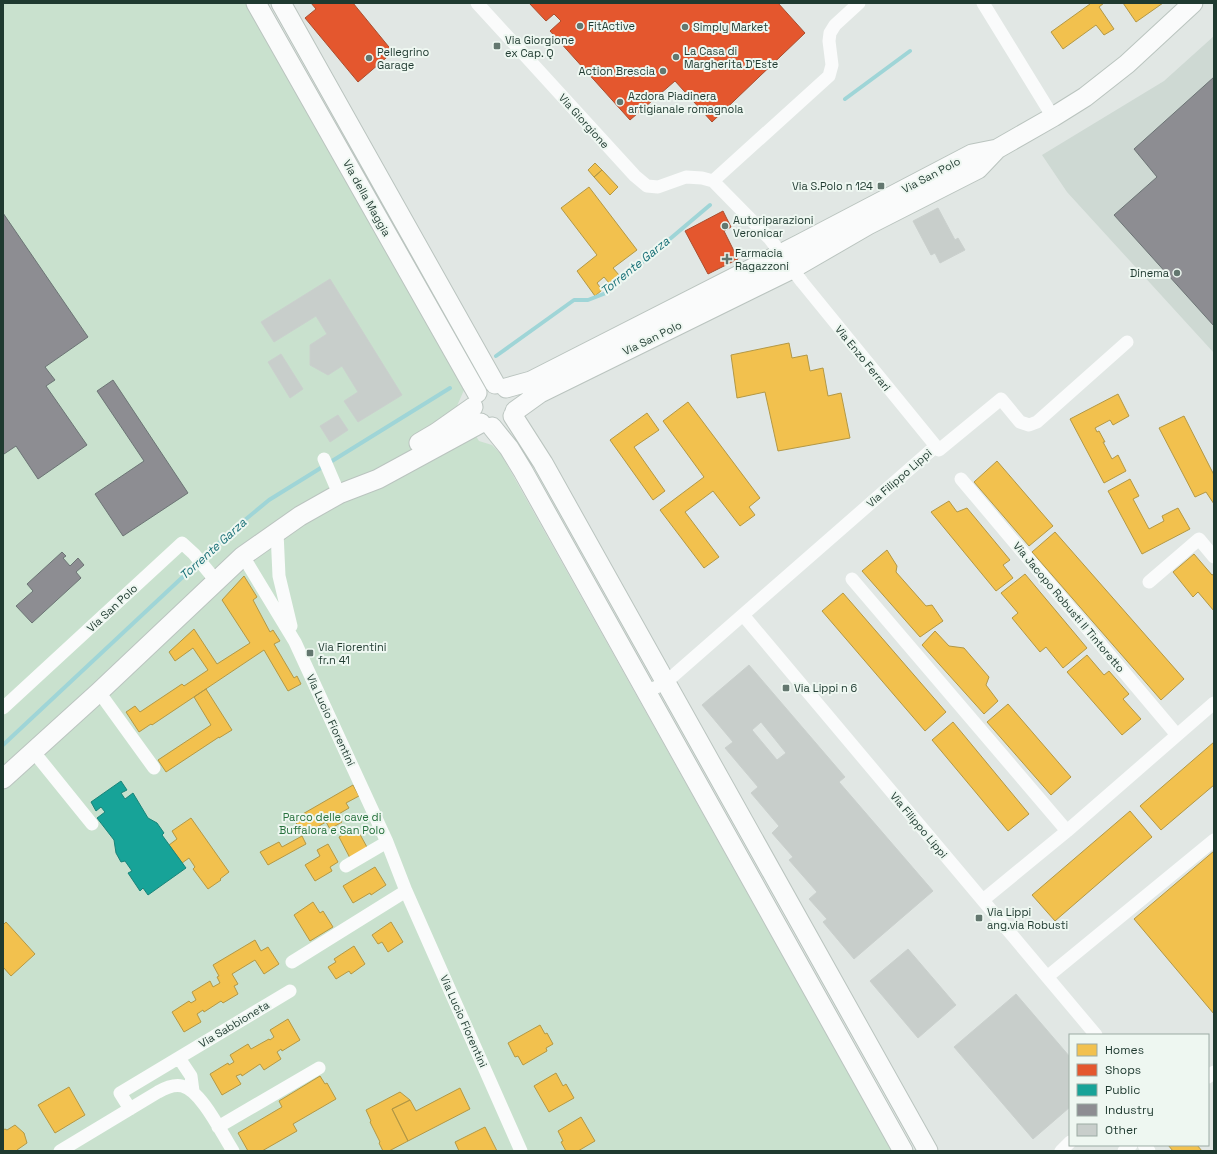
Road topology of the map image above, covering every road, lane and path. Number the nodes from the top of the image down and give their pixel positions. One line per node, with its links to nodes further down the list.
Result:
1 (256, 3): 12 (street, Via della Maggia)
2 (282, 3): 11 (street, Via della Maggia)
3 (477, 3): 8 (street, Via Giorgione)
4 (859, 3): 8 (street)
5 (983, 3): 7 (street)
6 (1194, 3): 7 (street, Via San Polo)
7 (1053, 117): 9 (street, Via San Polo)
8 (713, 181): 9 (street)
9 (787, 261): 11 (street, Via San Polo); 13 (street, Via San Polo); 14 (street, Via Enzo Ferrari)
10 (1127, 342): 14 (street, Via Filippo Lippi)
11 (501, 386): 12 (street, Via San Polo); 13 (street)
12 (481, 413): 13 (street, Via San Polo); 17 (street, Via San Polo); 28 (street, Via della Maggia)
13 (514, 413): 26 (street)
14 (936, 446): 24 (street, Via Filippo Lippi)
15 (324, 459): 17 (street)
16 (961, 479): 31 (street, Via Jacopo Robusti Il Tintoretto)
17 (339, 494): 18 (street, Via San Polo)
18 (277, 532): 19 (street, Via San Polo); 25 (street, Via Lucio Fiorentini)
19 (243, 556): 21 (street, Via San Polo); 25 (street, Via Lucio Fiorentini)
20 (1214, 557): 23 (street)
21 (211, 575): 27 (street, Via San Polo); 30 (street, Via San Polo)
22 (852, 579): 36 (street)
23 (1149, 582)
24 (743, 615): 26 (street, Via Filippo Lippi); 41 (street, Via Filippo Lippi)
25 (295, 642): 38 (street, Via Lucio Fiorentini)
26 (665, 683): 28 (street, Via Filippo Lippi); 56 (street)
27 (99, 692): 32 (street, Via San Polo); 33 (street)
28 (646, 692): 55 (street, Via della Maggia)
29 (1214, 703): 31 (street)
30 (3, 708)
31 (1177, 735): 36 (street)
32 (33, 751): 34 (street, Via San Polo); 35 (street)
33 (154, 768)
34 (3, 779)
35 (92, 824)
36 (1067, 831): 41 (street)
37 (1214, 840): 43 (street)
38 (387, 842): 39 (street); 40 (street, Via Lucio Fiorentini)
39 (346, 866)
40 (406, 891): 42 (street); 54 (street, Via Lucio Fiorentini)
41 (982, 900): 43 (street, Via Filippo Lippi)
42 (292, 962)
43 (1047, 977): 45 (street, Via Filippo Lippi)
44 (290, 991): 46 (street, Via Sabbioneta)
45 (1095, 1034)
46 (179, 1058): 48 (street); 49 (street, Via Sabbioneta)
47 (319, 1068): 50 (street)
48 (193, 1091): 49 (street); 50 (street)
49 (130, 1109): 52 (street)
50 (218, 1128): 53 (street)
51 (1069, 1143): 57 (street)
52 (60, 1151)
53 (232, 1151)
54 (521, 1151)
55 (903, 1151)
56 (928, 1151)
57 (1061, 1151)

